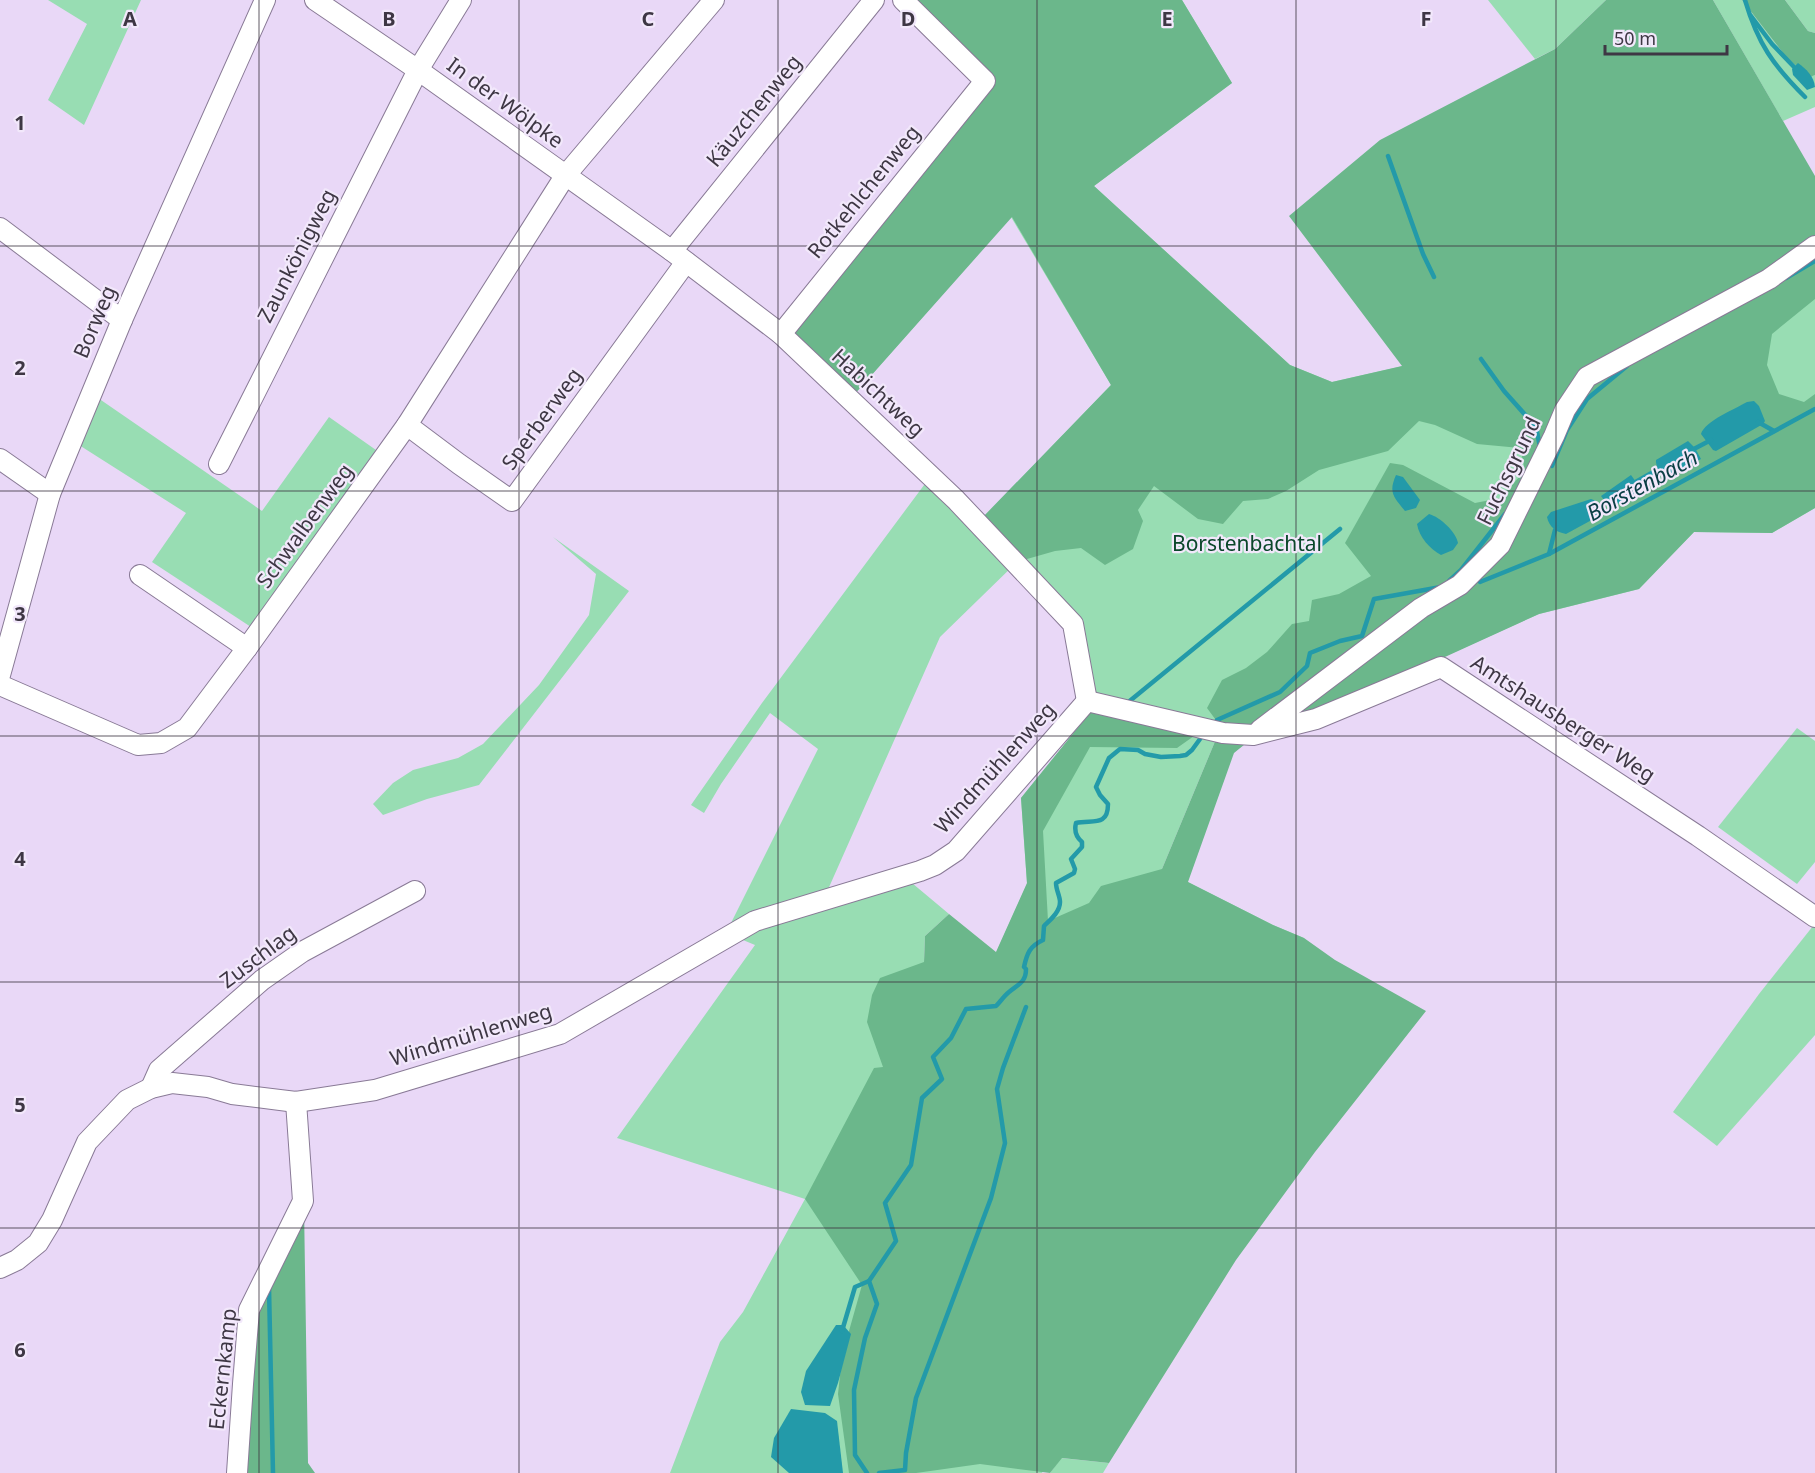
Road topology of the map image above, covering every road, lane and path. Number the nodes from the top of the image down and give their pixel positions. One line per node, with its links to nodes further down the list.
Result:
1 (266, 0): 12 (street, Borweg)
2 (315, 0): 7 (street, In der Wölpke)
3 (461, 0): 7 (street, Zaunkönigweg)
4 (714, 0): 8 (street, In der Wölpke)
5 (873, 0): 11 (street, Käuzchenweg)
6 (903, 0): 13 (street, Rotkehlchenweg)
7 (418, 70): 8 (street, In der Wölpke); 16 (street, Zaunkönigweg)
8 (565, 176): 11 (street, Habichtweg); 14 (street, Schwalbenweg)
9 (0, 228): 12 (street)
10 (1815, 246): 23 (street, Fuchsgrund)
11 (679, 257): 13 (street, Habichtweg); 14 (street, Sperberweg)
12 (122, 320): 17 (street, Borweg)
13 (781, 334): 22 (street, Habichtweg)
14 (407, 425): 19 (street, Schwalbenweg)
15 (0, 459): 17 (street)
16 (219, 464)
17 (50, 494): 20 (street, Borweg)
18 (141, 575): 19 (street)
19 (247, 648): 21 (street, Schwalbenweg)
20 (0, 675)
21 (0, 685)
22 (1087, 701): 23 (street, Amtshausberger Weg); 27 (street, Windmühlenweg)
23 (1253, 735): 25 (street, Amtshausberger Weg)
24 (415, 891): 26 (street, Zuschlag)
25 (1815, 918)
26 (151, 1088): 27 (street, Windmühlenweg); 28 (street, Windmühlenweg)
27 (296, 1102): 29 (street, Eckernkamp)
28 (0, 1268)
29 (237, 1473)

